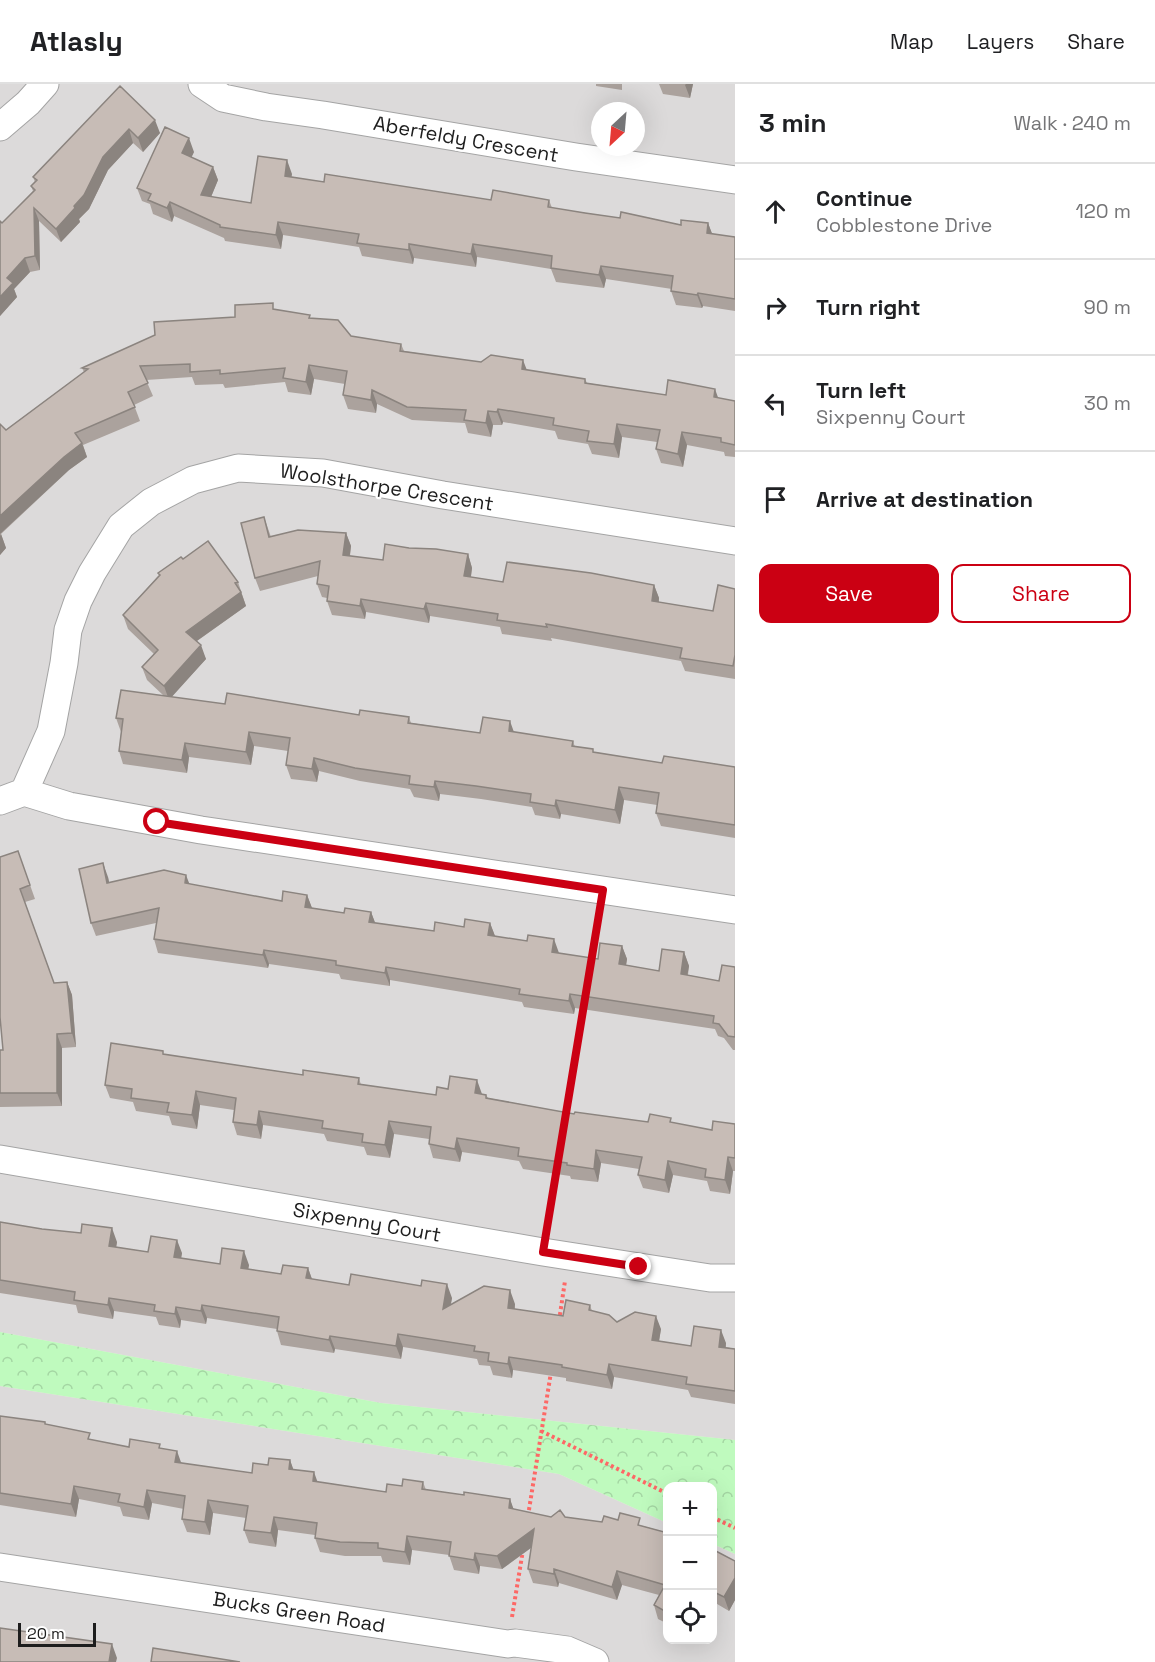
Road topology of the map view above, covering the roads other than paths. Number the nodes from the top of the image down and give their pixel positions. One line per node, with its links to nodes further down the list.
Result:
1 (45, 84): 3 (street)
2 (202, 84): 4 (street, Aberfeldy Crescent)
3 (0, 127)
4 (735, 180)
5 (735, 541): 6 (street, Woolsthorpe Crescent)
6 (12, 796): 7 (street)
7 (735, 910)
8 (0, 1159): 9 (street, Sixpenny Court)
9 (735, 1278)
10 (0, 1567): 11 (street, Bucks Green Road)
11 (512, 1650): 12 (street, Bucks Green Road)
12 (595, 1662)

